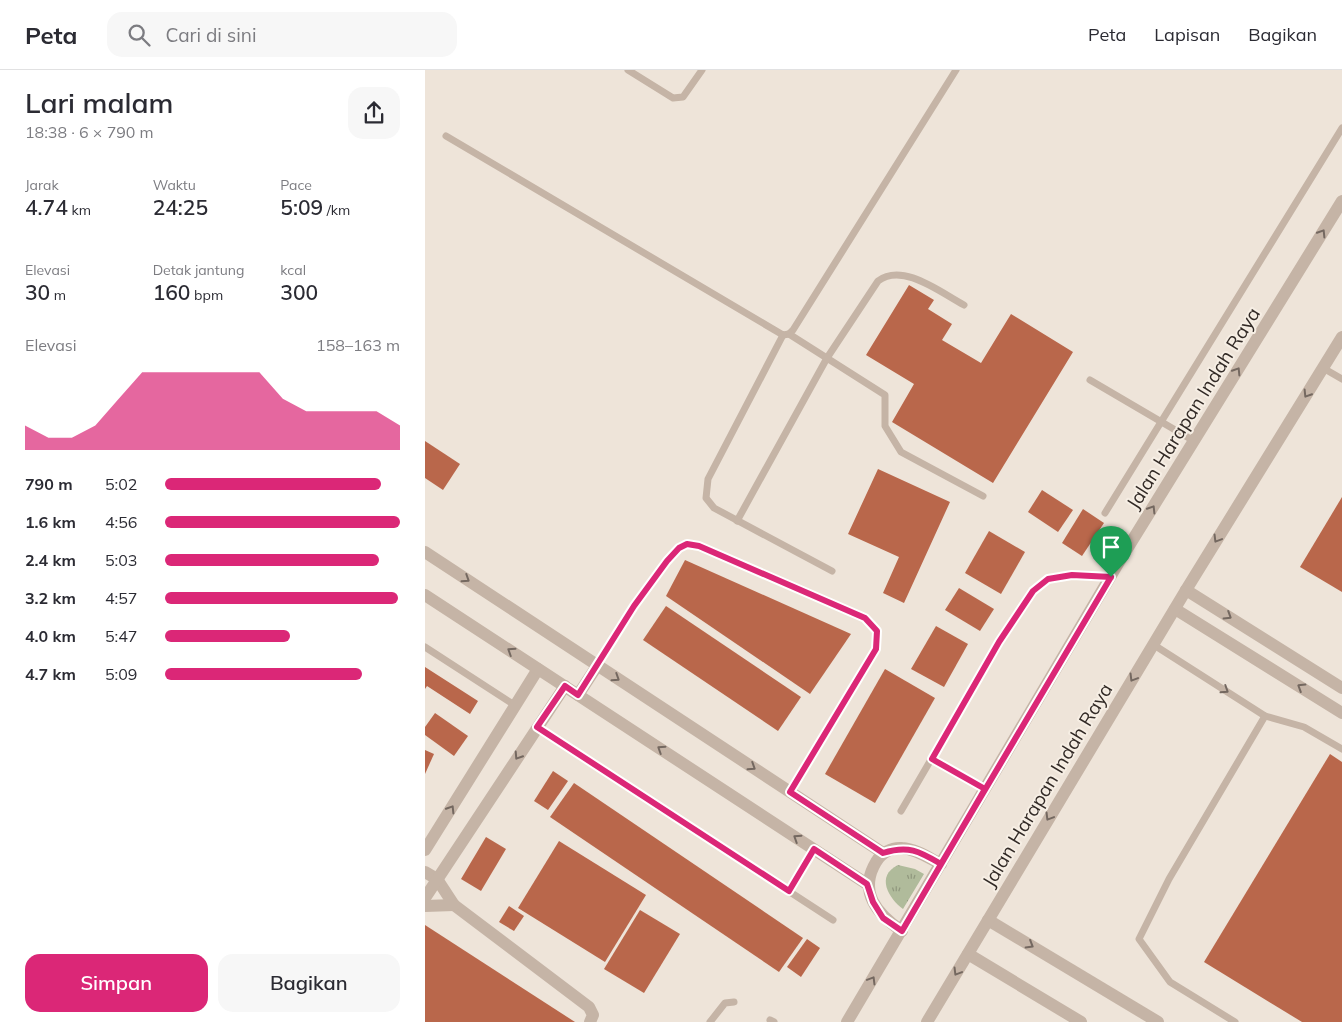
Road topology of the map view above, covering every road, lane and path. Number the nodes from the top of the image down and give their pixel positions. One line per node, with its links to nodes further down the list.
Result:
1 (628, 70): 2 (lane)
2 (702, 70)
3 (955, 70): 8 (lane)
4 (1342, 128): 14 (lane)
5 (446, 136): 8 (lane)
6 (1342, 201): 15 (street, Jalan Harapan Indah Raya, one-way to 6)
7 (964, 305): 10 (lane)
8 (786, 335): 10 (lane); 18 (lane)
9 (1342, 337): 11 (street, Jalan Harapan Indah Raya)
10 (827, 358): 16 (lane); 18 (lane)
11 (1323, 368): 12 (lane); 22 (street, Jalan Harapan Indah Raya, one-way to 22)
12 (1342, 379)
13 (1090, 380): 14 (lane)
14 (1162, 422): 15 (lane); 17 (lane)
15 (1194, 441): 21 (street, Jalan Harapan Indah Raya, one-way to 15)
16 (983, 496)
17 (1105, 514)
18 (737, 521): 20 (lane)
19 (425, 552): 27 (street, one-way to 27)
20 (832, 571)
21 (1111, 577): 37 (lane); 38 (street, Jalan Harapan Indah Raya)
22 (1187, 590): 24 (street, Jalan Harapan Indah Raya); 30 (street, one-way to 30)
23 (425, 594): 28 (street, one-way to 23)
24 (1175, 609): 25 (street, Jalan Harapan Indah Raya); 33 (street, one-way to 24)
25 (1153, 645): 34 (lane, one-way to 34); 53 (street, Jalan Harapan Indah Raya, one-way to 53)
26 (425, 647): 32 (lane)
27 (597, 666): 31 (street); 39 (street, one-way to 39); 39 (lane)
28 (538, 669): 29 (street); 32 (street)
29 (565, 686): 31 (street); 35 (street)
30 (1342, 688)
31 (578, 695): 41 (street, one-way to 31)
32 (516, 706): 42 (street, one-way to 32)
33 (1342, 713)
34 (1265, 716): 36 (lane); 63 (lane)
35 (537, 727): 46 (street, one-way to 46); 48 (lane)
36 (1342, 749)
37 (932, 759): 38 (lane); 40 (lane)
38 (985, 789): 44 (street, Jalan Harapan Indah Raya)
39 (790, 792): 43 (street)
40 (901, 811)
41 (814, 849): 47 (street); 48 (lane)
42 (425, 850)
43 (883, 853): 44 (street); 47 (street)
44 (941, 864): 54 (street, Jalan Harapan Indah Raya)
45 (425, 872): 46 (street)
46 (437, 879): 49 (street); 50 (street)
47 (867, 884): 54 (street)
48 (789, 891): 52 (lane)
49 (425, 898)
50 (453, 905): 51 (street); 57 (street)
51 (425, 906)
52 (833, 920)
53 (988, 920): 55 (street, Jalan Harapan Indah Raya); 62 (street, one-way to 62)
54 (902, 931): 59 (street, Jalan Harapan Indah Raya, one-way to 54)
55 (968, 954): 60 (street, Jalan Harapan Indah Raya, one-way to 60); 61 (street)
56 (734, 1002): 58 (lane)
57 (590, 1022)
58 (710, 1022)
59 (847, 1022)
60 (927, 1022)
61 (1081, 1022)
62 (1158, 1022)
63 (1235, 1022)

